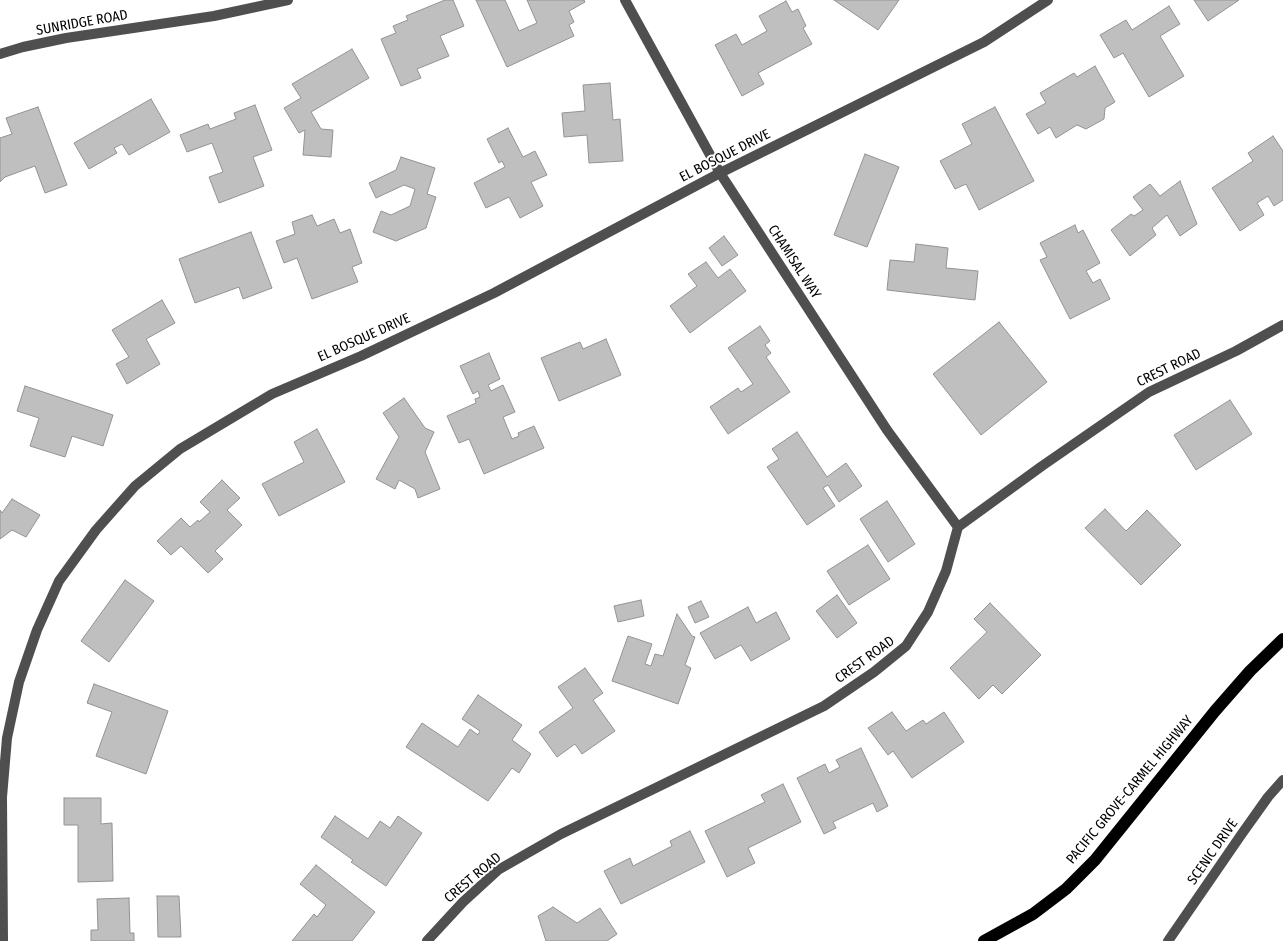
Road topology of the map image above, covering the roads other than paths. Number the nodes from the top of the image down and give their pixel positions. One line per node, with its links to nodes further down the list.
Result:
1 (288, 0): 4 (street, SUNRIDGE ROAD)
2 (624, 0): 5 (street, CHAMISAL WAY)
3 (1048, 0): 5 (street, EL BOSQUE DRIVE)
4 (0, 54)
5 (720, 173): 7 (street, CHAMISAL WAY); 10 (street, EL BOSQUE DRIVE)
6 (1283, 325): 7 (street, CREST ROAD)
7 (958, 527): 11 (street, CREST ROAD)
8 (1283, 639): 12 (main road, PACIFIC GROVE-CARMEL HIGHWAY)
9 (1283, 780): 13 (street, SCENIC DRIVE)
10 (3, 941)
11 (427, 941)
12 (984, 941)
13 (1168, 941)

